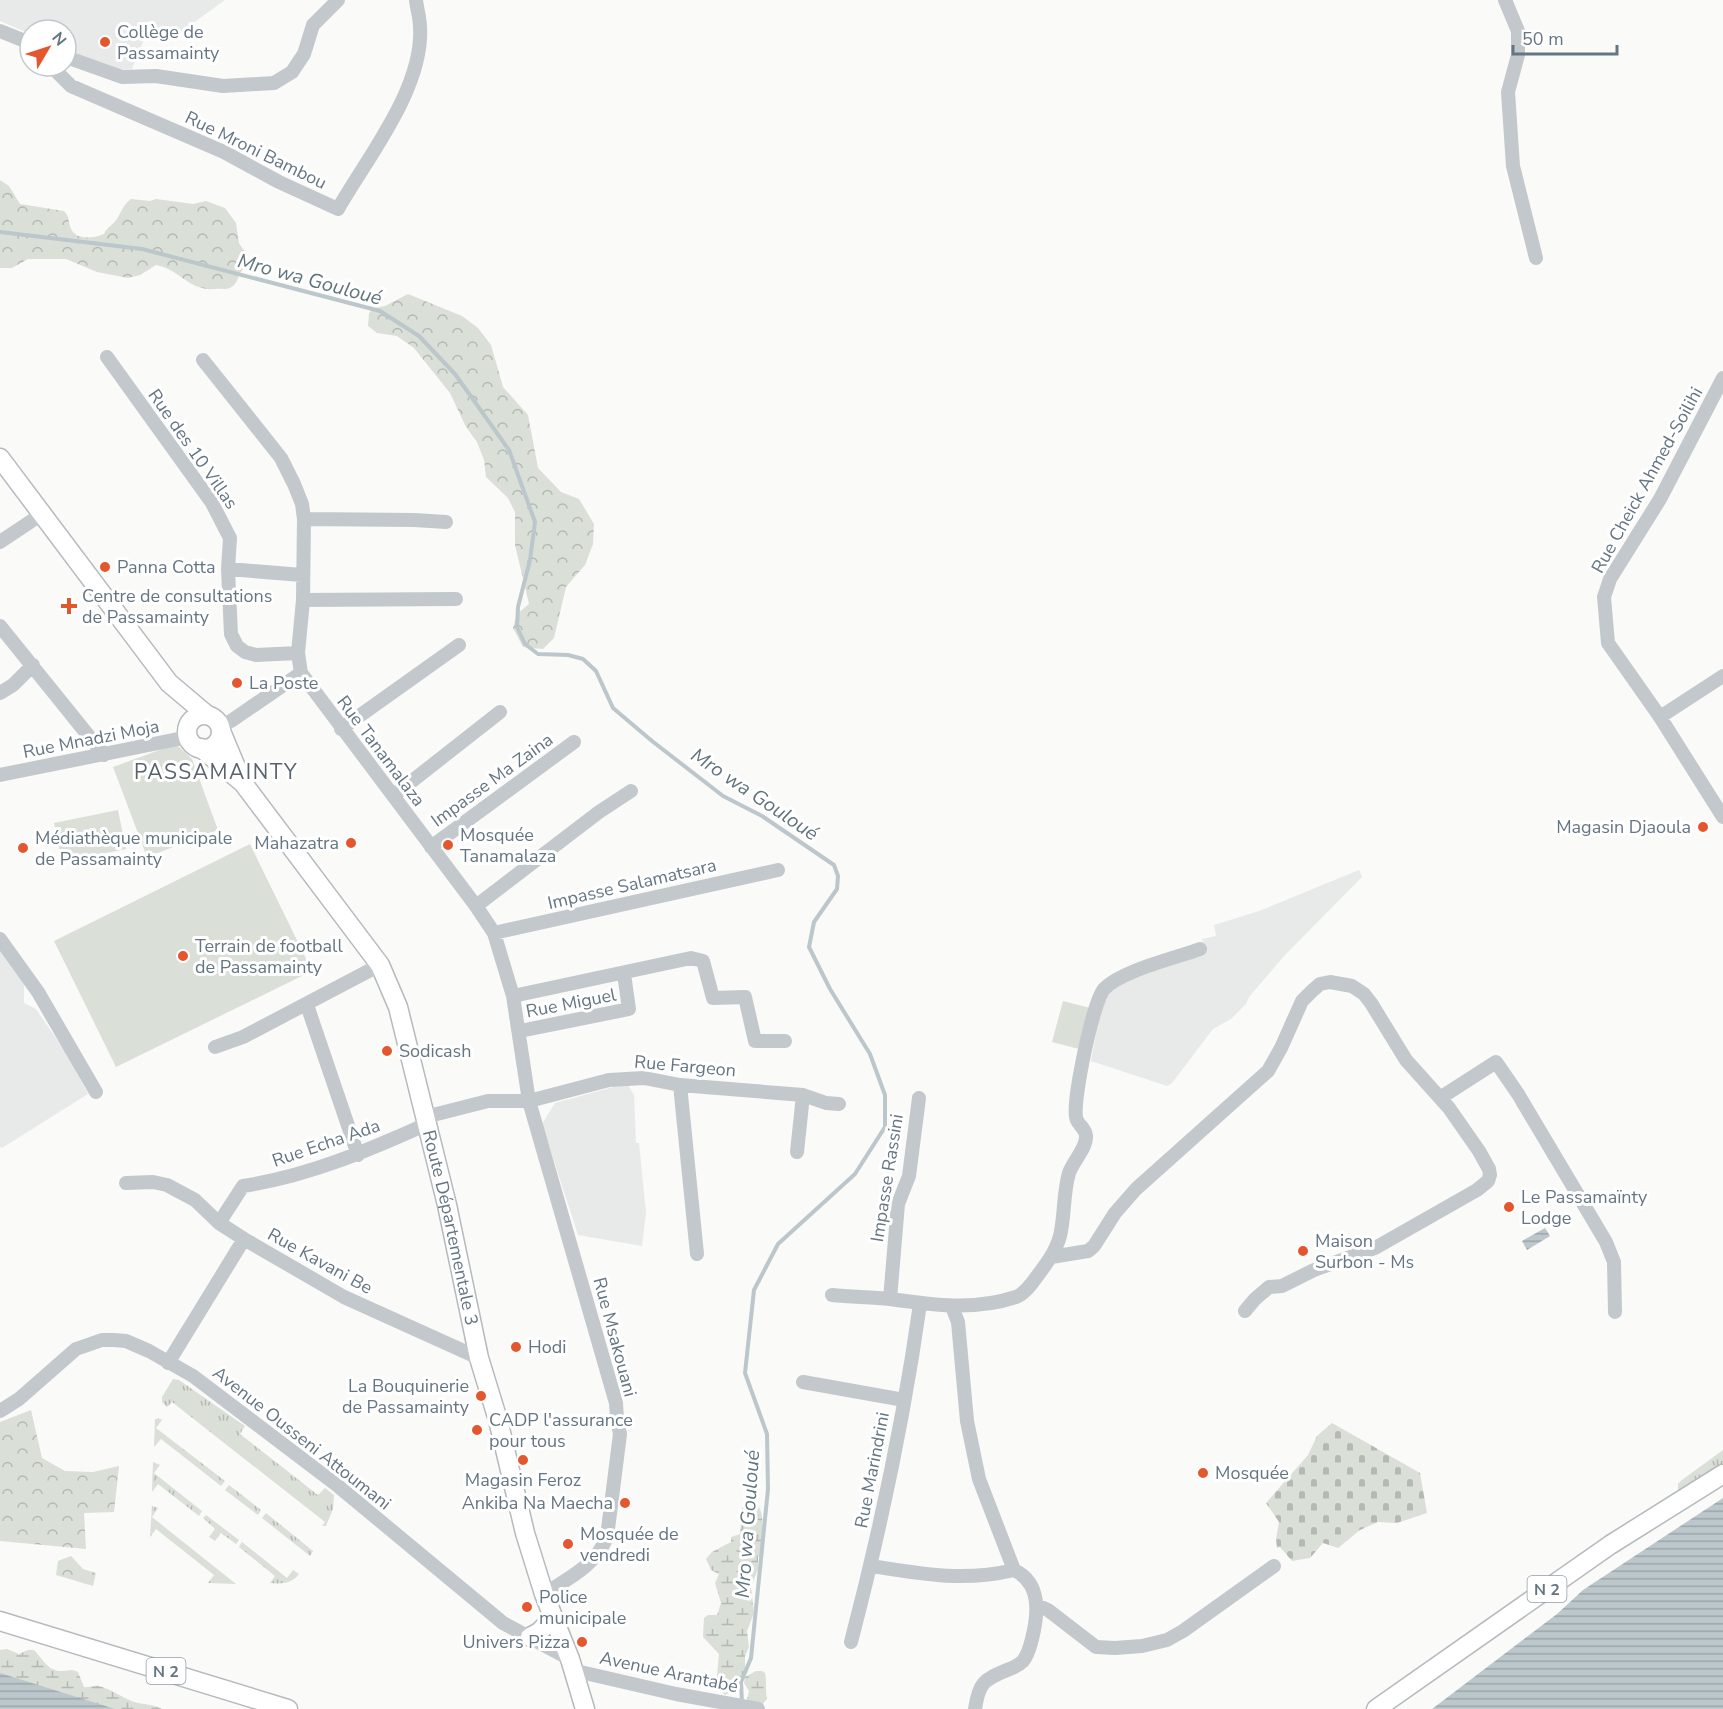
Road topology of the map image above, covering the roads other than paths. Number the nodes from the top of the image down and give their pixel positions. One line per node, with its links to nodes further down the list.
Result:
1 (338, 0): 6 (street)
2 (416, 0): 7 (street, Rue Mroni Bambou)
3 (1505, 0): 8 (street)
4 (0, 31): 5 (street)
5 (18, 38)
6 (78, 61)
7 (63, 78)
8 (1536, 258)
9 (107, 357): 17 (street, Rue des 10 Villas)
10 (203, 360): 14 (street, Rue Tanamalaza)
11 (1723, 379): 30 (street, Rue Cheick Ahmed-Soilihi)
12 (0, 458): 13 (main road, Route Départementale 3)
13 (42, 514): 16 (street); 27 (main road, Route Départementale 3)
14 (304, 519): 15 (street); 18 (street, Rue Tanamalaza)
15 (446, 522)
16 (0, 542)
17 (228, 569): 18 (street); 23 (street, Rue des 10 Villas)
18 (302, 575): 20 (street, Rue Tanamalaza)
19 (456, 599): 20 (street)
20 (303, 600): 23 (street, Rue Tanamalaza)
21 (0, 626): 24 (street)
22 (459, 645): 32 (street)
23 (298, 653): 25 (street, Rue Tanamalaza)
24 (33, 666): 28 (street); 35 (street)
25 (301, 673): 31 (street); 32 (street, Rue Tanamalaza)
26 (1723, 676): 30 (street)
27 (169, 683): 31 (main road, Route Départementale 3); 33 (main road, Route Départementale 3)
28 (0, 693)
29 (500, 712): 39 (street)
30 (1660, 717): 40 (street, Rue Cheick Ahmed-Soilihi)
31 (216, 724): 33 (main road); 33 (main road); 37 (main road, Route Départementale 3)
32 (341, 729): 39 (street, Rue Tanamalaza)
33 (192, 737): 35 (street, Rue Mnadzi Moja); 37 (main road, Route Départementale 3)
34 (574, 741): 41 (street, Impasse Ma Zaina)
35 (104, 755): 36 (street, Rue Mnadzi Moja)
36 (0, 775)
37 (243, 783): 47 (main road, Route Départementale 3)
38 (631, 791): 43 (street)
39 (393, 796): 41 (street, Rue Tanamalaza)
40 (1723, 816)
41 (431, 847): 43 (street, Rue Tanamalaza)
42 (778, 870): 44 (street, Impasse Salamatsara)
43 (476, 906): 44 (street, Rue Tanamalaza)
44 (494, 933): 49 (street, Rue Tanamalaza)
45 (0, 939): 55 (street)
46 (1200, 949): 68 (street)
47 (380, 965): 50 (street); 61 (main road, Route Départementale 3)
48 (624, 974): 49 (street, Rue Miguel); 51 (street, Rue Miguel); 52 (street, Rue Miguel)
49 (513, 996): 51 (street, Rue Tanamalaza)
50 (307, 1005): 53 (street); 63 (street)
51 (520, 1031): 59 (street, Rue Tanamalaza)
52 (785, 1041)
53 (215, 1047)
54 (680, 1085): 56 (street, Rue Fargeon); 59 (street, Rue Fargeon); 67 (street)
55 (96, 1092)
56 (802, 1095): 60 (street, Rue Fargeon); 62 (street)
57 (918, 1098): 70 (street, Impasse Rassini)
58 (1440, 1098): 68 (street); 73 (street); 74 (street)
59 (529, 1101): 61 (street, Rue Fargeon); 84 (street, Rue Msakouani)
60 (839, 1104)
61 (426, 1120): 63 (street, Rue Echa Ada); 75 (main road, Route Départementale 3)
62 (797, 1152)
63 (358, 1155): 65 (street, Rue Echa Ada)
64 (126, 1183): 65 (street)
65 (219, 1223): 66 (street)
66 (244, 1239): 75 (street, Rue Kavani Be); 76 (street, Rue Kavani Be)
67 (697, 1254)
68 (1051, 1257): 72 (street)
69 (832, 1295): 70 (street)
70 (890, 1299): 71 (street)
71 (920, 1304): 72 (street); 78 (street, Rue Marindrini)
72 (952, 1307): 83 (street)
73 (1245, 1311)
74 (1615, 1312)
75 (479, 1358): 84 (main road, Route Départementale 3)
76 (168, 1363): 79 (street, Avenue Ousseni Attoumani); 88 (street, Avenue Ousseni Attoumani)
77 (803, 1382): 78 (street)
78 (904, 1400): 81 (street, Rue Marindrini)
79 (0, 1411)
80 (1723, 1474): 95 (main road, N 2)
81 (871, 1566): 83 (street); 89 (street, Rue Marindrini)
82 (1274, 1566): 85 (street)
83 (1014, 1570): 85 (street)
84 (544, 1594): 86 (main road, Route Départementale 3)
85 (1037, 1605): 94 (street)
86 (553, 1618): 88 (main road); 90 (main road, Route Départementale 3)
87 (0, 1621): 91 (main road, N 2)
88 (530, 1637): 90 (street, Avenue Ousseni Attoumani)
89 (851, 1642)
90 (571, 1664): 92 (main road, Route Départementale 3); 93 (street, Avenue Arantabé)
91 (288, 1709)
92 (585, 1709)
93 (758, 1709)
94 (975, 1709)
95 (1376, 1709)

